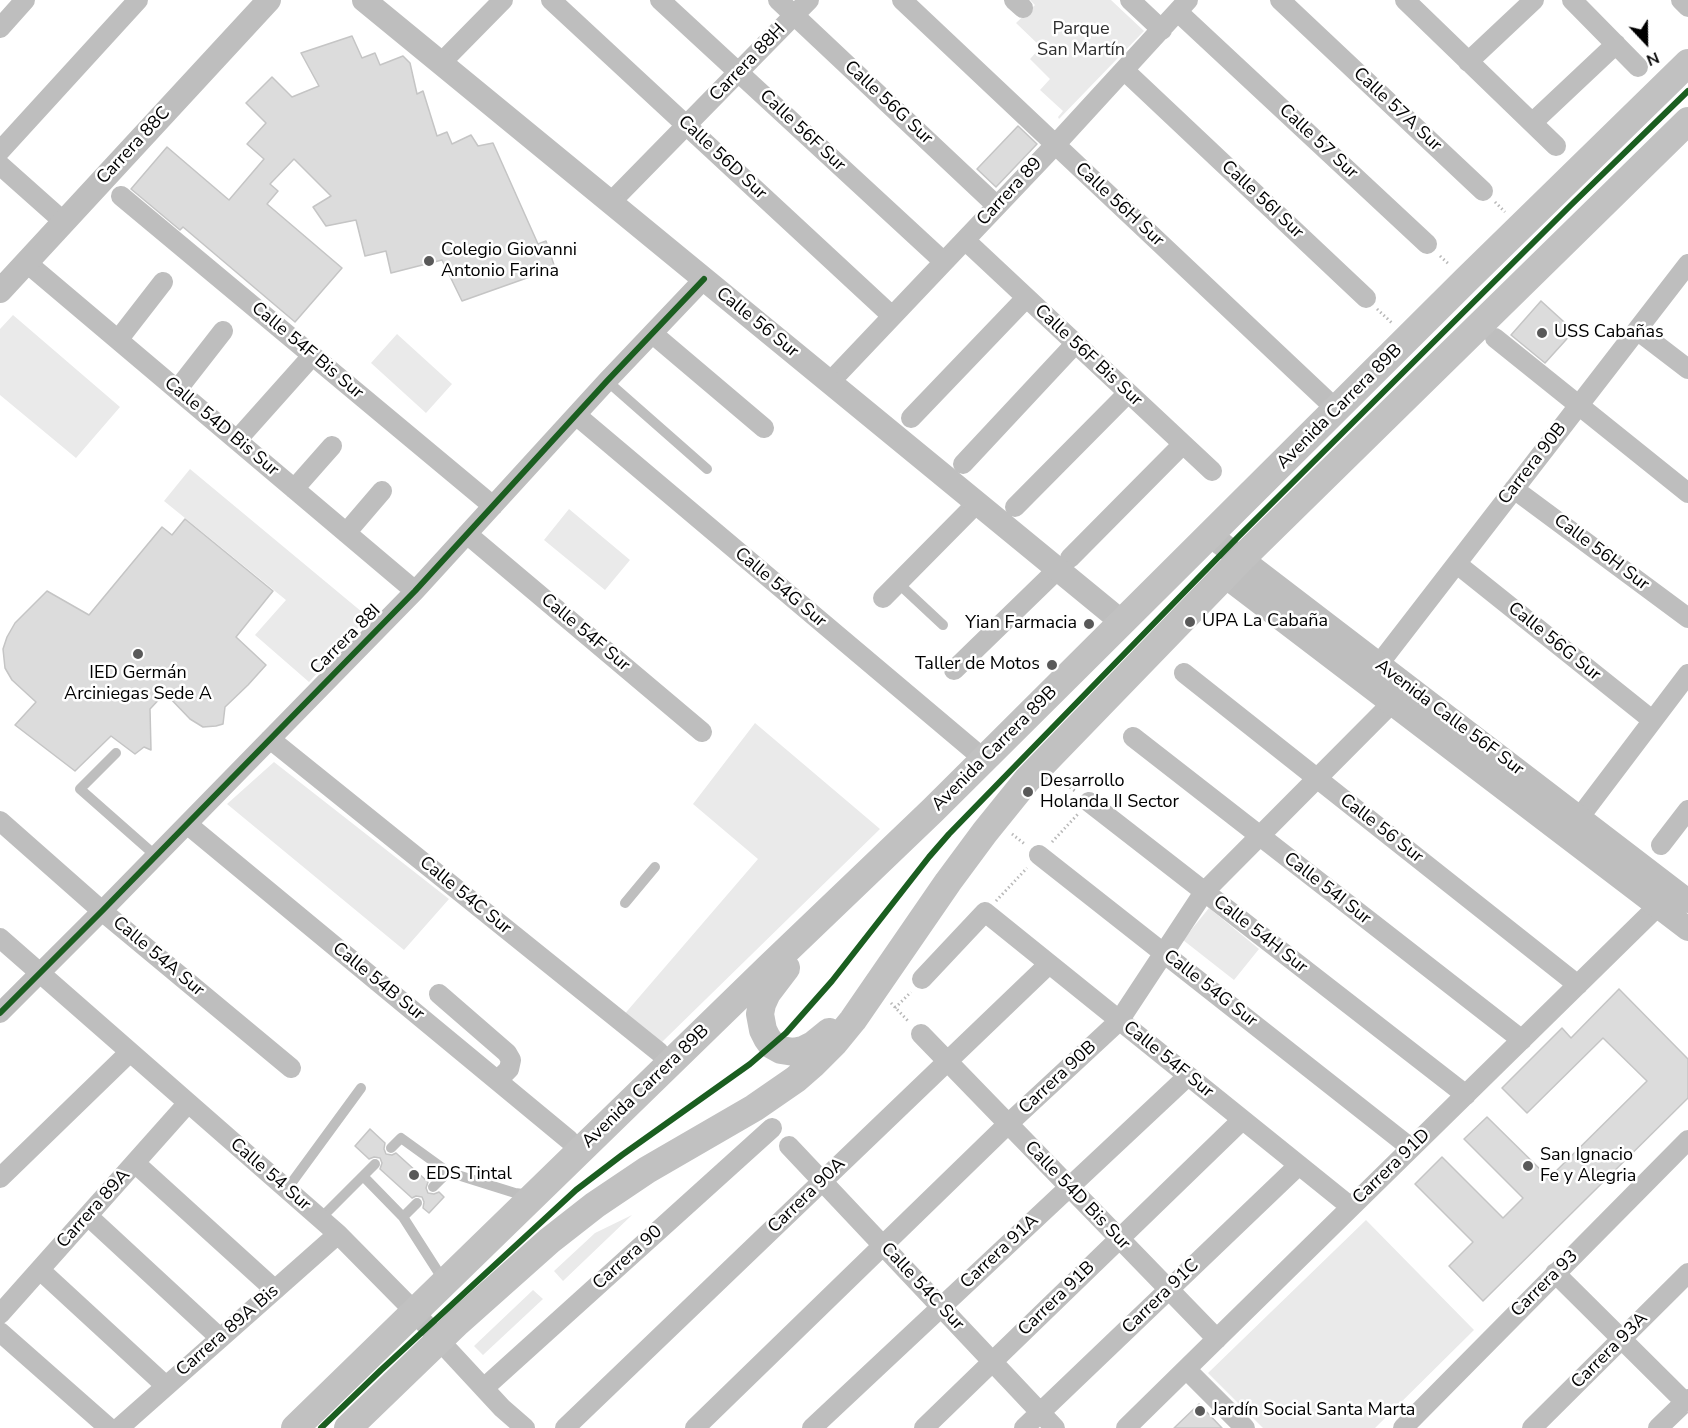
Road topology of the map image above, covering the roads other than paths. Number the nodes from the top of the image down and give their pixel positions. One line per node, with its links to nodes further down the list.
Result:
1 (25, 0): 20 (street)
2 (138, 0): 34 (street)
3 (269, 0): 40 (street, Carrera 88C)
4 (364, 0): 24 (street, Calle 56 Sur)
5 (503, 0): 24 (street)
6 (551, 0): 31 (street, Calle 56D Sur)
7 (660, 0): 28 (street, Calle 56F Sur)
8 (778, 0): 19 (street, Calle 56G Sur)
9 (809, 0): 19 (street, Carrera 88H)
10 (902, 0): 32 (street, Calle 56H Sur)
11 (1130, 0): 21 (street)
12 (1534, 0): 23 (street)
13 (1572, 0): 22 (street)
14 (1681, 0): 18 (street)
15 (1408, 1): 23 (street)
16 (1290, 3): 36 (street, Calle 57A Sur)
17 (1183, 6): 21 (street, Carrera 89); 42 (street, Calle 57 Sur)
18 (1688, 7)
19 (794, 15): 28 (street, Carrera 88H); 39 (street, Calle 56G Sur)
20 (0, 28)
21 (1162, 30): 27 (street, Carrera 89)
22 (1616, 44): 26 (street); 30 (street)
23 (1468, 62): 30 (street)
24 (441, 63): 38 (street, Calle 56 Sur)
25 (1688, 63): 65 (main road, Avenida Carrera 89B)
26 (1638, 67)
27 (1124, 70): 32 (street, Carrera 89); 50 (street, Calle 56I Sur)
28 (738, 72): 31 (street, Carrera 88H); 43 (street, Calle 56F Sur)
29 (1688, 121): 87 (main road)
30 (1532, 123): 33 (street)
31 (686, 125): 38 (street, Carrera 88H); 51 (street, Calle 56D Sur)
32 (1055, 145): 39 (street, Carrera 89); 65 (street, Calle 56H Sur)
33 (1556, 146)
34 (0, 151)
35 (0, 165): 40 (street)
36 (1483, 191)
37 (121, 196): 58 (street, Calle 54F Bis Sur)
38 (611, 202): 46 (street, Calle 56 Sur)
39 (997, 206): 41 (street, Carrera 89)
40 (64, 222): 44 (street, Carrera 88C)
41 (965, 240): 43 (street, Carrera 89); 49 (street, Calle 56F Bis Sur)
42 (1427, 244)
43 (944, 262): 51 (street, Carrera 89)
44 (27, 263): 48 (street, Carrera 88C); 56 (street, Calle 54D Bis Sur)
45 (1688, 264): 52 (street, Carrera 90B)
46 (704, 279): 54 (street, Carrera 88I); 61 (street, Calle 56 Sur)
47 (163, 282): 56 (street)
48 (0, 291)
49 (1026, 297): 57 (street, Calle 56F Bis Sur); 67 (street)
50 (1366, 298)
51 (892, 316): 61 (street, Carrera 89)
52 (1637, 330): 59 (street); 64 (street, Carrera 90B)
53 (223, 332): 62 (street)
54 (653, 334): 60 (street, Carrera 88I); 68 (street)
55 (1495, 339): 64 (street)
56 (118, 340): 62 (street, Calle 54D Bis Sur)
57 (1075, 344): 63 (street, Calle 56F Bis Sur); 72 (street)
58 (312, 356): 69 (street); 80 (street, Calle 54F Bis Sur)
59 (1688, 369)
60 (607, 381): 66 (street, Carrera 88I); 73 (lane)
61 (830, 382): 79 (street, Calle 56 Sur)
62 (177, 390): 69 (street, Calle 54D Bis Sur)
63 (1128, 393): 70 (street, Calle 56F Bis Sur); 81 (street)
64 (1579, 406): 76 (street, Carrera 90B); 78 (street)
65 (1336, 410): 84 (main road, Avenida Carrera 89B)
66 (576, 415): 80 (street, Carrera 88I); 104 (street, Calle 54G Sur)
67 (911, 418)
68 (764, 428)
69 (237, 440): 75 (street, Calle 54D Bis Sur)
70 (1183, 444): 74 (street, Calle 56F Bis Sur); 85 (street)
71 (332, 446): 75 (street)
72 (963, 464)
73 (707, 469)
74 (1212, 471)
75 (294, 489): 82 (street, Calle 54D Bis Sur)
76 (1514, 489): 86 (street, Carrera 90B); 91 (street, Calle 56H Sur)
77 (382, 491): 82 (street)
78 (1688, 494)
79 (977, 503): 85 (street, Calle 56 Sur); 88 (street)
80 (493, 506): 83 (street, Carrera 88I)
81 (1015, 507)
82 (346, 533): 89 (street, Calle 54D Bis Sur)
83 (467, 534): 89 (street, Carrera 88I); 100 (street, Calle 54F Sur)
84 (1210, 535): 87 (street, Avenida Calle 56F Sur); 92 (main road, Avenida Carrera 89B)
85 (1064, 563): 92 (street, Calle 56 Sur); 95 (street)
86 (1457, 564): 94 (street, Carrera 90B); 99 (street, Calle 56G Sur)
87 (1233, 567): 94 (street, Avenida Calle 56F Sur); 98 (street, Avenida Calle 56F Sur); 125 (main road)
88 (898, 583): 90 (street); 93 (lane)
89 (415, 591): 102 (street, Carrera 88I)
90 (883, 598)
91 (1688, 618)
92 (1122, 622): 104 (main road, Avenida Carrera 89B)
93 (943, 625)
94 (1379, 664): 108 (street, Avenida Calle 56F Sur)
95 (954, 670)
96 (1184, 673): 105 (street, Calle 56 Sur)
97 (1688, 674): 99 (street)
98 (1392, 703): 105 (street, Carrera 90B); 120 (street, Avenida Calle 56F Sur)
99 (1652, 720): 108 (street)
100 (702, 732)
101 (1133, 737): 111 (street, Calle 54I Sur)
102 (270, 739): 110 (street, Carrera 88I); 136 (street, Calle 54C Sur)
103 (116, 753): 114 (lane)
104 (985, 760): 118 (main road, Avenida Carrera 89B)
105 (1317, 778): 111 (street, Carrera 90B); 129 (street, Calle 56 Sur)
106 (1089, 802): 116 (street, Calle 54H Sur)
107 (1688, 810): 112 (street)
108 (1579, 818): 117 (street, Avenida Calle 56F Sur)
109 (0, 821): 121 (street, Calle 54A Sur)
110 (187, 824): 114 (street, Carrera 88I); 140 (street, Calle 54B Sur)
111 (1260, 836): 116 (street, Carrera 90B); 134 (street, Calle 54I Sur)
112 (1661, 845)
113 (1039, 855): 124 (street, Calle 54G Sur)
114 (156, 856): 121 (street, Carrera 88I)
115 (655, 867): 119 (lane)
116 (1204, 892): 124 (street, Carrera 90B); 142 (street, Calle 54H Sur)
117 (1688, 901)
118 (837, 902): 125 (main road); 162 (main road, Avenida Carrera 89B)
119 (625, 903)
120 (1658, 906): 122 (street, Avenida Calle 56F Sur); 129 (street, Carrera 91D)
121 (102, 910): 127 (street, Carrera 88I); 138 (street, Calle 54A Sur)
122 (1688, 929)
123 (0, 938): 127 (street, Calle 54 Sur)
124 (1164, 953): 132 (street, Carrera 90B); 151 (street, Calle 54G Sur)
125 (894, 961): 183 (main road)
126 (1048, 963): 128 (street, Calle 54F Sur); 132 (street, Calle 54F Sur); 137 (street, Carrera 90A)
127 (40, 973): 131 (street, Carrera 88I); 135 (street, Calle 54 Sur)
128 (922, 979)
129 (1578, 984): 134 (street, Carrera 91D)
130 (439, 994): 140 (street)
131 (0, 1012)
132 (1119, 1021): 139 (street, Calle 54F Sur); 145 (street, Carrera 90B)
133 (921, 1034): 137 (street, Calle 54D Bis Sur)
134 (1521, 1040): 142 (street, Carrera 91D)
135 (130, 1052): 143 (street, Calle 54 Sur); 157 (street)
136 (659, 1052)
137 (947, 1062): 145 (street, Calle 54D Bis Sur); 158 (street, Carrera 90A)
138 (291, 1068)
139 (1188, 1076): 144 (street, Calle 54F Sur); 160 (street, Carrera 91A)
140 (498, 1080): 147 (street, Calle 54B Sur)
141 (361, 1088): 161 (lane)
142 (1466, 1095): 151 (street, Carrera 91D)
143 (189, 1103): 152 (street, Carrera 89A); 161 (street, Calle 54 Sur)
144 (1242, 1120): 154 (street, Calle 54F Sur); 169 (street, Carrera 91B)
145 (1008, 1124): 160 (street, Calle 54D Bis Sur); 170 (street, Carrera 90B)
146 (772, 1128): 188 (street, Carrera 90)
147 (569, 1140)
148 (1688, 1140): 172 (street, Carrera 93)
149 (789, 1146): 158 (street, Calle 54C Sur)
150 (391, 1148): 155 (lane)
151 (1411, 1148): 164 (street, Carrera 91D)
152 (135, 1163): 165 (street, Carrera 89A); 175 (street)
153 (375, 1164): 156 (lane)
154 (1299, 1165): 164 (street, Calle 54F Sur); 176 (street, Carrera 91C)
155 (448, 1172): 159 (lane); 162 (lane)
156 (363, 1176): 166 (lane); 167 (lane)
157 (0, 1178)
158 (822, 1182): 170 (street, Calle 54C Sur); 197 (street, Carrera 90A)
159 (434, 1187)
160 (1069, 1187): 169 (street, Calle 54D Bis Sur); 177 (street, Carrera 91A)
161 (287, 1189): 167 (street, Calle 54 Sur)
162 (534, 1196): 174 (main road, Avenida Carrera 89B)
163 (417, 1203): 166 (lane)
164 (1352, 1207): 182 (street, Carrera 91D)
165 (88, 1216): 171 (street, Carrera 89A); 181 (street)
166 (403, 1217): 174 (lane)
167 (320, 1218): 168 (street, Calle 54 Sur)
168 (338, 1234): 175 (street, Carrera 89A Bis); 178 (street, Calle 54 Sur)
169 (1119, 1239): 176 (street, Calle 54D Bis Sur); 185 (street, Carrera 91B)
170 (883, 1246): 177 (street, Calle 54C Sur); 198 (street, Carrera 90B)
171 (40, 1270): 179 (street, Carrera 89A); 187 (street)
172 (1555, 1273): 184 (street); 204 (street, Carrera 93)
173 (1688, 1274): 184 (street, Carrera 93A)
174 (445, 1283): 178 (main road, Avenida Carrera 89B)
175 (275, 1290): 181 (street, Carrera 89A Bis)
176 (1168, 1290): 182 (street, Calle 54D Bis Sur); 190 (street, Carrera 91C)
177 (941, 1307): 185 (street, Calle 54C Sur); 199 (street, Carrera 91A)
178 (415, 1312): 183 (street, Calle 54 Sur); 195 (main road, Avenida Carrera 89B)
179 (0, 1314)
180 (0, 1332): 193 (street)
181 (220, 1338): 187 (street, Carrera 89A Bis)
182 (1216, 1339): 186 (street, Carrera 91D)
183 (439, 1340): 188 (street, Calle 54 Sur); 192 (main road)
184 (1622, 1340): 189 (street); 205 (street, Carrera 93A)
185 (992, 1362): 190 (street, Calle 54C Sur); 191 (street, Carrera 91B)
186 (1186, 1369): 202 (street, Carrera 91D); 203 (street)
187 (166, 1386): 194 (street, Carrera 89A Bis)
188 (484, 1388): 196 (street, Calle 54 Sur)
189 (1686, 1400): 206 (street)
190 (1040, 1413): 200 (street, Carrera 91C); 201 (street, Calle 54C Sur)
191 (934, 1425)
192 (354, 1426)
193 (109, 1428)
194 (119, 1428)
195 (295, 1428)
196 (525, 1428)
197 (566, 1428)
198 (695, 1428)
199 (812, 1428)
200 (1024, 1428)
201 (1055, 1428)
202 (1126, 1428)
203 (1245, 1428)
204 (1403, 1428)
205 (1533, 1428)
206 (1659, 1428)

